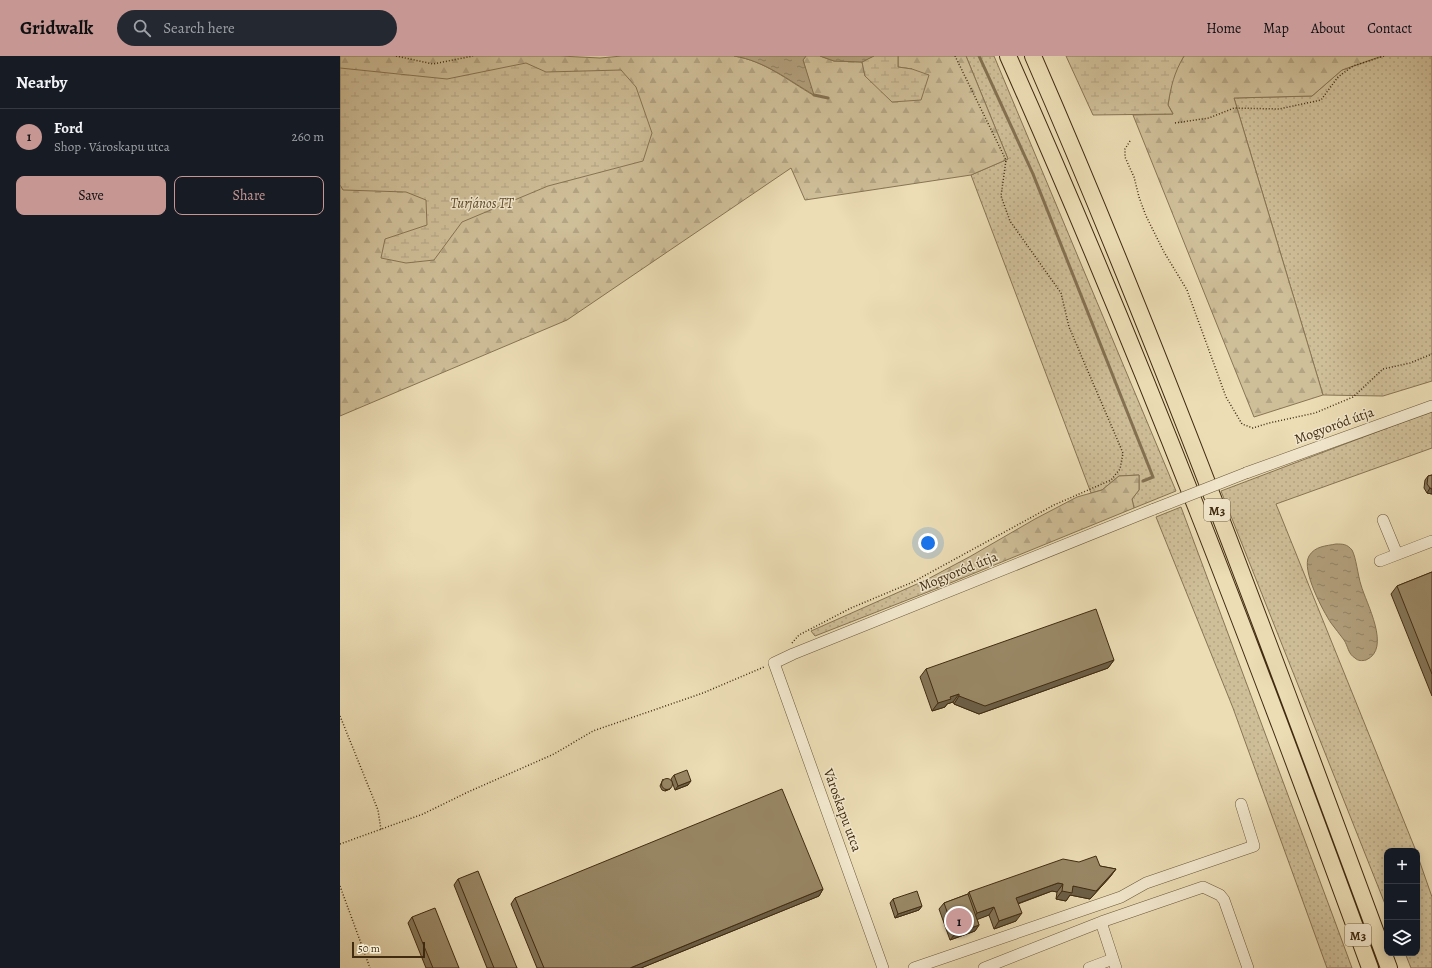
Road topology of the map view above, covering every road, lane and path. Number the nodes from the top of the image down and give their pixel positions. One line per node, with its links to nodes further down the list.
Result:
1 (396, 56): 2 (path)
2 (473, 56)
3 (955, 56): 15 (path)
4 (1008, 56): 22 (highway, M3)
5 (1033, 56): 23 (highway, M3)
6 (1384, 56): 7 (path)
7 (1175, 124)
8 (1130, 141): 9 (path)
9 (1432, 354)
10 (1432, 406): 16 (street, Mogyoród útja, bridge)
11 (1383, 520): 13 (street)
12 (1432, 540): 13 (street)
13 (1397, 554): 14 (street)
14 (1380, 561)
15 (789, 646)
16 (774, 663): 19 (path); 29 (street, Városkapu utca)
17 (340, 716): 19 (path)
18 (1241, 804): 30 (street)
19 (381, 830): 20 (path)
20 (340, 844)
21 (340, 886): 28 (path)
22 (1346, 901): 34 (highway); 35 (highway, M3)
23 (1367, 907): 25 (highway); 36 (highway, M3)
24 (1101, 922): 27 (street); 31 (street); 33 (street)
25 (1384, 932)
26 (1395, 956): 37 (highway)
27 (1115, 964): 32 (street)
28 (370, 968)
29 (883, 968)
30 (914, 968)
31 (984, 968)
32 (1089, 968)
33 (1248, 968)
34 (1361, 968)
35 (1370, 968)
36 (1389, 968)
37 (1400, 968)

